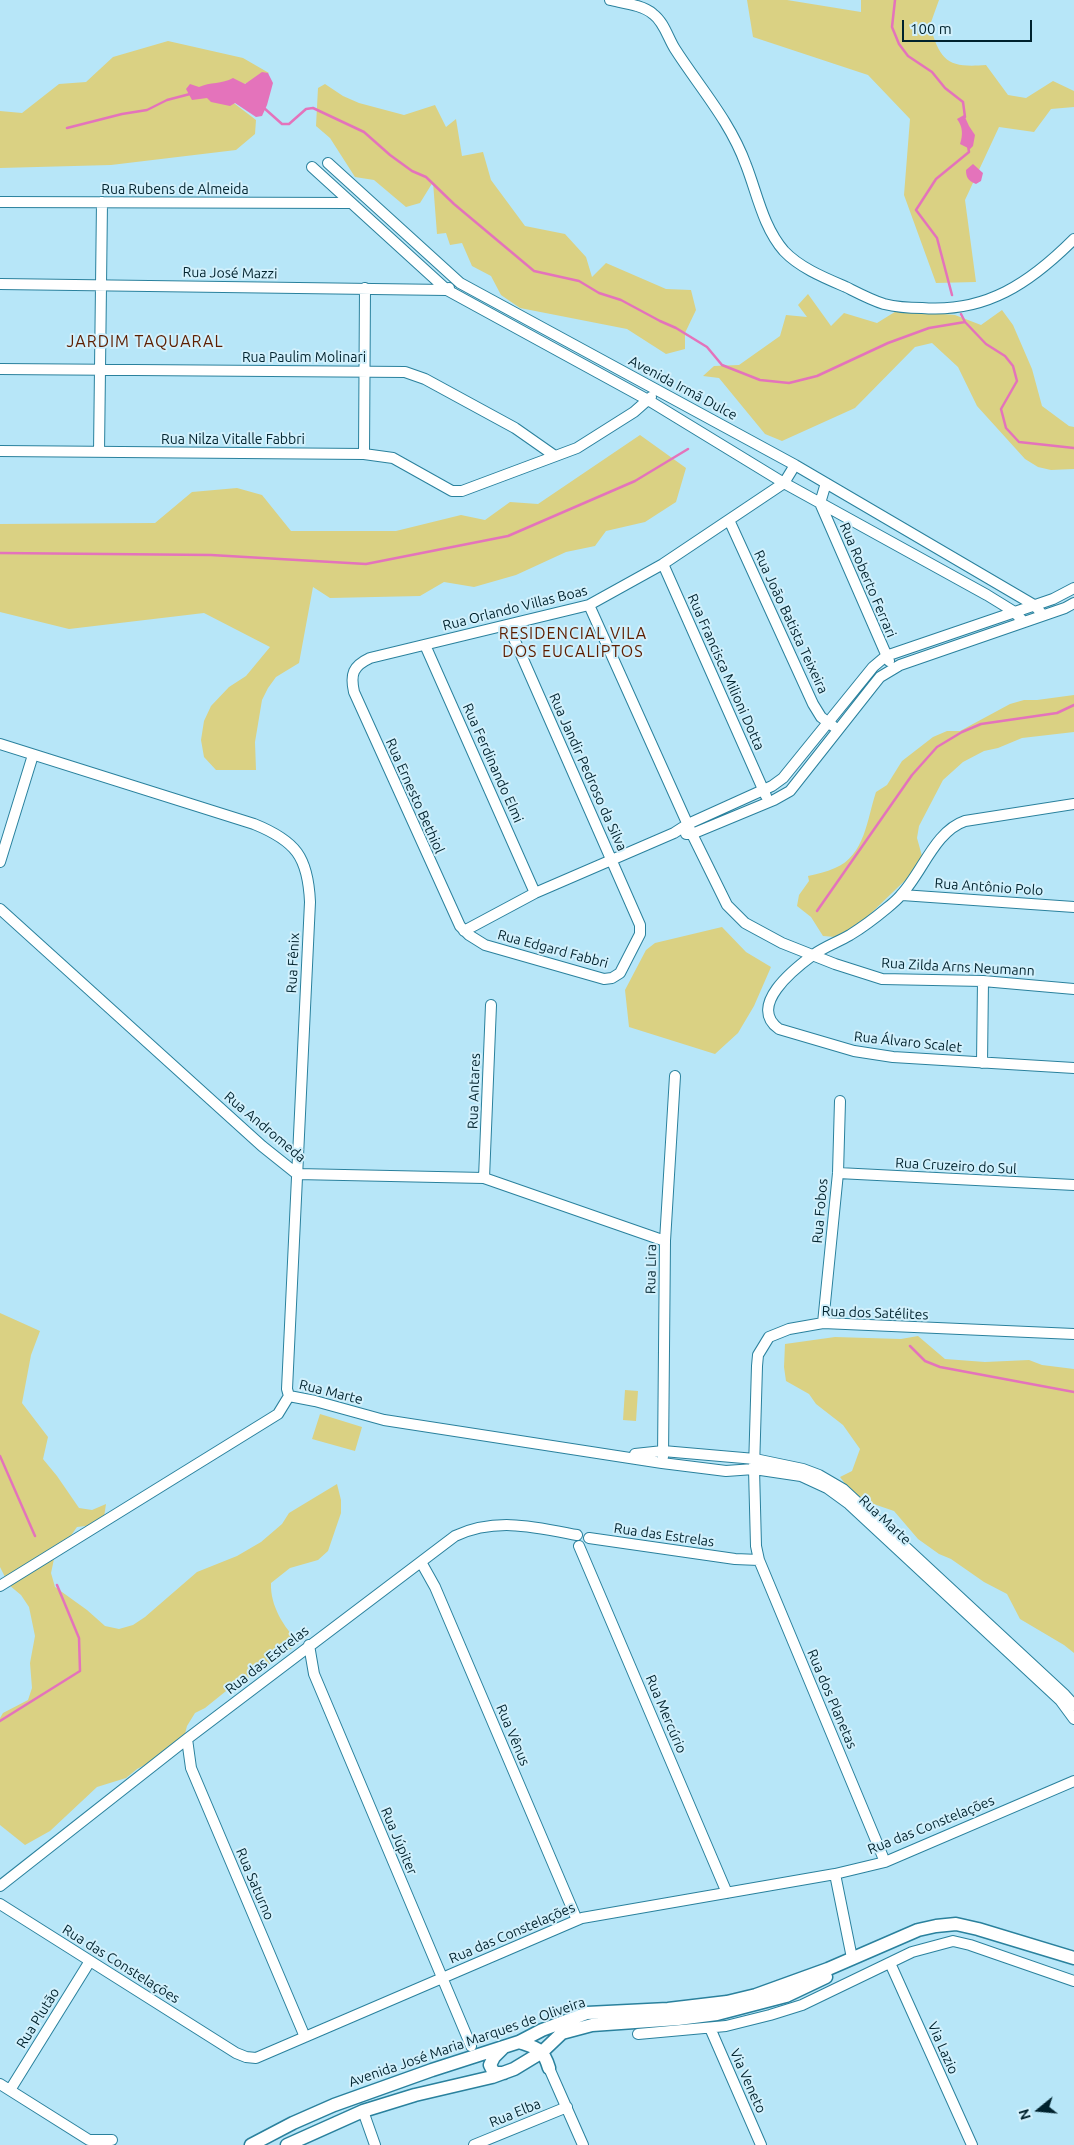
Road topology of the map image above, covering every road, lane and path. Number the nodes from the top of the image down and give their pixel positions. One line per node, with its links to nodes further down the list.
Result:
1 (610, 0): 8 (street)
2 (328, 163): 4 (street, Avenida Irmã Dulce)
3 (312, 167): 7 (street, Avenida Irmã Dulce)
4 (361, 194): 7 (street); 9 (street, Avenida Irmã Dulce)
5 (0, 202): 6 (street, Rua Rubens de Almeida)
6 (102, 202): 7 (street, Rua Rubens de Almeida); 11 (street)
7 (350, 203): 13 (street, Avenida Irmã Dulce)
8 (1074, 239)
9 (456, 280): 13 (street); 17 (street, Avenida Irmã Dulce)
10 (0, 284): 11 (street, Rua José Mazzi)
11 (100, 285): 12 (street, Rua José Mazzi); 15 (street)
12 (364, 288): 13 (street, Rua José Mazzi); 16 (street)
13 (447, 290): 18 (street, Avenida Irmã Dulce)
14 (0, 369): 15 (street, Rua Paulim Molinari)
15 (100, 369): 16 (street, Rua Paulim Molinari); 20 (street)
16 (364, 371): 21 (street); 22 (street, Rua Paulim Molinari)
17 (656, 390): 18 (street); 23 (street, Avenida Irmã Dulce)
18 (648, 400): 22 (street); 24 (street, Avenida Irmã Dulce)
19 (0, 451): 20 (street, Rua Nilza Vitalle Fabbri)
20 (99, 452): 21 (street, Rua Nilza Vitalle Fabbri)
21 (364, 454): 22 (street, Rua Nilza Vitalle Fabbri)
22 (555, 456)
23 (795, 465): 24 (street, Rua Orlando Villas Boas); 25 (street, Avenida Irmã Dulce)
24 (784, 483): 26 (street, Avenida Irmã Dulce); 27 (street, Rua Orlando Villas Boas)
25 (826, 483): 26 (street); 32 (street, Avenida Irmã Dulce)
26 (820, 503): 33 (street, Avenida Irmã Dulce); 38 (street, Rua Roberto Ferrari)
27 (729, 520): 28 (street, Rua Orlando Villas Boas); 41 (street, Rua João Batista Teixeira)
28 (663, 564): 31 (street, Rua Orlando Villas Boas); 45 (street, Rua Francisca Milioni Dotta)
29 (1074, 588): 32 (street)
30 (1074, 603): 34 (street)
31 (590, 605): 36 (street, Rua Orlando Villas Boas); 48 (street, Rua Zilda Arns Neumann)
32 (1034, 605): 33 (street); 34 (street, Avenida Irmã Dulce)
33 (1012, 611): 35 (street, Avenida Irmã Dulce); 38 (street)
34 (1043, 614): 35 (street)
35 (1023, 622): 39 (street)
36 (508, 625): 37 (street, Rua Orlando Villas Boas); 51 (street, Rua Jandir Pedroso da Silva)
37 (425, 645): 40 (street, Rua Orlando Villas Boas); 53 (street, Rua Ferdinando Elmi)
38 (886, 656): 39 (street, Rua Roberto Ferrari); 41 (street)
39 (893, 668): 42 (street)
40 (354, 669): 57 (street, Rua Ernesto Bethiol)
41 (828, 723): 42 (street, Rua João Batista Teixeira); 45 (street)
42 (838, 730): 46 (street)
43 (0, 744): 44 (street, Rua Fênix)
44 (33, 755): 52 (street); 68 (street, Rua Fênix)
45 (764, 790): 46 (street, Rua Francisca Milioni Dotta); 48 (street)
46 (769, 803): 50 (street)
47 (1074, 804): 54 (street, Rua Álvaro Scalet)
48 (688, 824): 49 (street); 50 (street, Rua Zilda Arns Neumann)
49 (674, 833): 50 (street); 51 (street)
50 (692, 834): 59 (street, Rua Zilda Arns Neumann)
51 (611, 860): 53 (street); 58 (street, Rua Jandir Pedroso da Silva)
52 (0, 862)
53 (535, 893): 57 (street)
54 (902, 895): 55 (street, Rua Antônio Polo); 59 (street, Rua Álvaro Scalet)
55 (1074, 906)
56 (0, 909): 68 (street, Rua Andromeda)
57 (464, 931): 58 (street, Rua Edgard Fabbri)
58 (641, 931)
59 (814, 955): 60 (street, Rua Zilda Arns Neumann); 63 (street, Rua Álvaro Scalet)
60 (982, 981): 61 (street, Rua Zilda Arns Neumann); 63 (street)
61 (1074, 988)
62 (491, 1005): 69 (street, Rua Antares)
63 (982, 1063): 64 (street, Rua Álvaro Scalet)
64 (1074, 1068)
65 (675, 1076): 71 (street, Rua Lira)
66 (840, 1101): 67 (street, Rua Fobos)
67 (838, 1173): 70 (street, Rua Cruzeiro do Sul); 72 (street, Rua Fobos)
68 (297, 1174): 69 (street, Rua Andromeda); 74 (street, Rua Fênix)
69 (484, 1178): 71 (street, Rua Andromeda)
70 (1074, 1185)
71 (665, 1240): 75 (street, Rua Lira)
72 (823, 1324): 73 (street, Rua dos Satélites); 79 (street, Rua dos Satélites)
73 (1074, 1334)
74 (289, 1396): 76 (street, Rua Marte); 88 (street, Rua Marte)
75 (663, 1451): 76 (street, Rua Marte); 77 (street, Rua Marte); 78 (street, Rua Lira)
76 (622, 1455): 78 (street, Rua Marte)
77 (704, 1455): 79 (street, Rua Marte); 80 (street)
78 (662, 1463): 80 (street, Rua Marte)
79 (754, 1464): 80 (street, Rua Marte); 84 (street, Rua dos Satélites); 90 (street, Rua Marte); 91 (street, Rua Marte)
80 (704, 1468)
81 (577, 1535): 82 (street); 83 (street); 87 (street, Rua das Estrelas)
82 (589, 1538): 83 (street); 85 (street, Rua das Estrelas)
83 (579, 1546): 97 (street, Rua Mercúrio)
84 (756, 1546): 85 (street); 86 (street, Rua dos Planetas)
85 (735, 1559): 86 (street, Rua das Estrelas)
86 (759, 1560): 94 (street, Rua dos Planetas)
87 (421, 1562): 89 (street, Rua das Estrelas); 99 (street, Rua Vênus)
88 (0, 1586)
89 (309, 1646): 92 (street, Rua das Estrelas); 105 (street, Rua Júpiter)
90 (1074, 1705)
91 (1074, 1719)
92 (187, 1739): 96 (street, Rua das Estrelas); 109 (street, Rua Saturno)
93 (1074, 1781): 94 (street, Rua das Constelações)
94 (885, 1862): 95 (street, Rua das Constelações)
95 (835, 1874): 97 (street, Rua das Constelações); 100 (street)
96 (0, 1886)
97 (727, 1893): 99 (street, Rua das Constelações)
98 (0, 1904): 102 (street, Rua das Constelações)
99 (576, 1920): 105 (street, Rua das Constelações)
100 (852, 1958): 101 (main road, Avenida José Maria Marques de Oliveira); 111 (main road, Avenida José Maria Marques de Oliveira)
101 (1074, 1958)
102 (90, 1961): 109 (street, Rua das Constelações); 119 (street, Rua Plutão)
103 (890, 1963): 106 (street); 107 (street); 131 (street, Via Lazio)
104 (1074, 1966): 110 (main road, Avenida José Maria Marques de Oliveira)
105 (442, 1978): 109 (street, Rua das Constelações); 112 (street, Rua Júpiter)
106 (1074, 1981)
107 (710, 2028): 108 (street); 130 (street, Via Veneto)
108 (638, 2034)
109 (305, 2037)
110 (555, 2040): 114 (main road, Avenida José Maria Marques de Oliveira); 115 (main road)
111 (519, 2042): 113 (main road, Avenida José Maria Marques de Oliveira); 114 (main road)
112 (471, 2046)
113 (504, 2046): 116 (main road, Avenida José Maria Marques de Oliveira); 117 (main road)
114 (542, 2052): 115 (main road); 117 (main road, Avenida José Maria Marques de Oliveira)
115 (549, 2068): 117 (main road); 121 (street)
116 (432, 2070): 120 (main road); 125 (main road, Avenida José Maria Marques de Oliveira)
117 (509, 2071): 120 (main road, Avenida José Maria Marques de Oliveira)
118 (0, 2084): 119 (street)
119 (10, 2090): 124 (street)
120 (415, 2095): 122 (main road, Avenida José Maria Marques de Oliveira)
121 (567, 2107): 128 (street, Rua Elba); 129 (street)
122 (362, 2111): 126 (main road, Avenida José Maria Marques de Oliveira); 127 (street)
123 (112, 2140): 124 (street)
124 (86, 2143)
125 (251, 2145)
126 (287, 2145)
127 (374, 2145)
128 (474, 2145)
129 (583, 2145)
130 (761, 2145)
131 (972, 2145)

